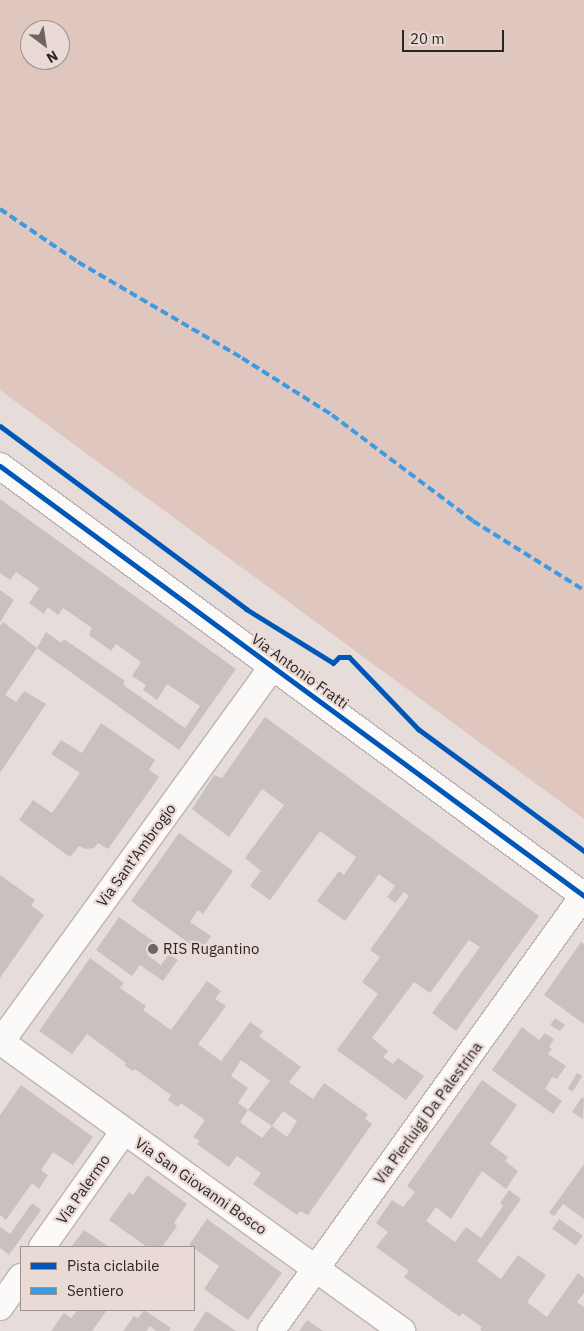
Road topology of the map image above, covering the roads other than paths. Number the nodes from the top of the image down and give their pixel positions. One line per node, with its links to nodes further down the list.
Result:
1 (0, 466): 2 (street, Via Antonio Fratti)
2 (273, 666): 3 (street, Via Antonio Fratti); 4 (street, Via Sant'Ambrogio)
3 (584, 896): 7 (street, Via Pierluigi Da Palestrina)
4 (0, 1042): 5 (street, Via San Giovanni Bosco)
5 (124, 1131): 6 (street, Via Palermo); 7 (street, Via San Giovanni Bosco)
6 (43, 1246)
7 (317, 1268): 10 (street, Via San Giovanni Bosco); 11 (street, Via Pierluigi Da Palestrina)
8 (20, 1278): 9 (street)
9 (0, 1307)
10 (394, 1329)
11 (271, 1331)

